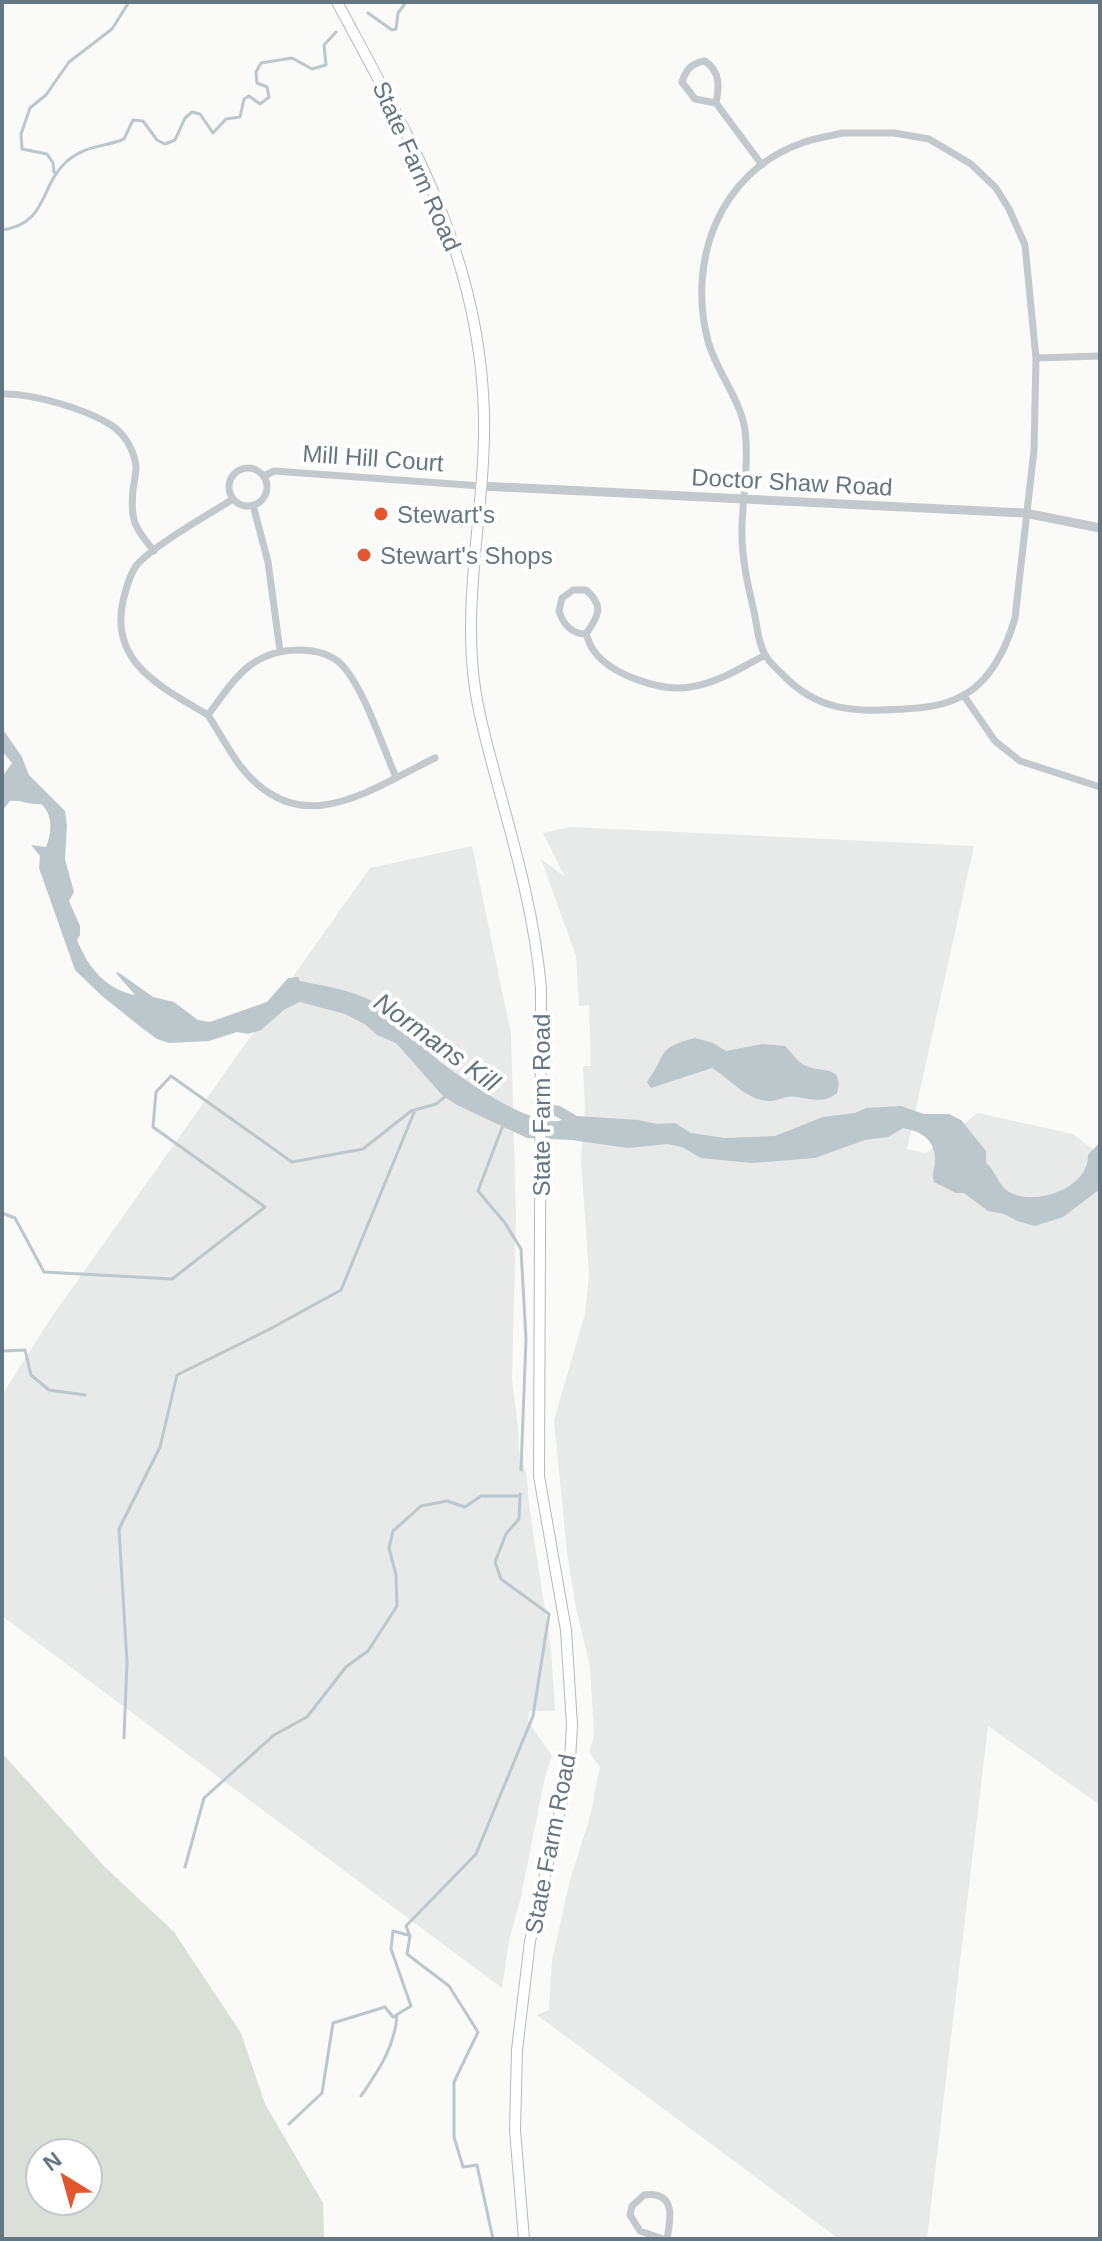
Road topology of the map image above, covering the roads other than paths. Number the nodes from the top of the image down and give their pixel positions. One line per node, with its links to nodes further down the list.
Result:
1 (337, 2): 8 (main road, State Farm Road)
2 (716, 103): 2 (street); 3 (street)
3 (762, 165): 5 (street); 10 (street)
4 (1100, 356): 5 (street)
5 (1036, 358): 12 (street)
6 (5, 394): 14 (street)
7 (264, 476): 8 (street, Mill Hill Court); 9 (street, Mill Hill Court); 11 (street)
8 (481, 486): 10 (street, Doctor Shaw Road); 23 (main road, State Farm Road)
9 (233, 499): 11 (street); 14 (street)
10 (745, 499): 12 (street, Doctor Shaw Road); 17 (street)
11 (253, 505): 16 (street)
12 (1025, 513): 13 (street, Doctor Shaw Road); 18 (street)
13 (1100, 528)
14 (154, 551): 19 (street)
15 (586, 634): 15 (street); 17 (street)
16 (280, 651): 19 (street); 21 (street)
17 (765, 655): 18 (street)
18 (964, 696): 22 (street)
19 (208, 715): 21 (street)
20 (435, 758): 21 (street)
21 (396, 777)
22 (1100, 787)
23 (524, 2239)
24 (665, 2239): 24 (street)

